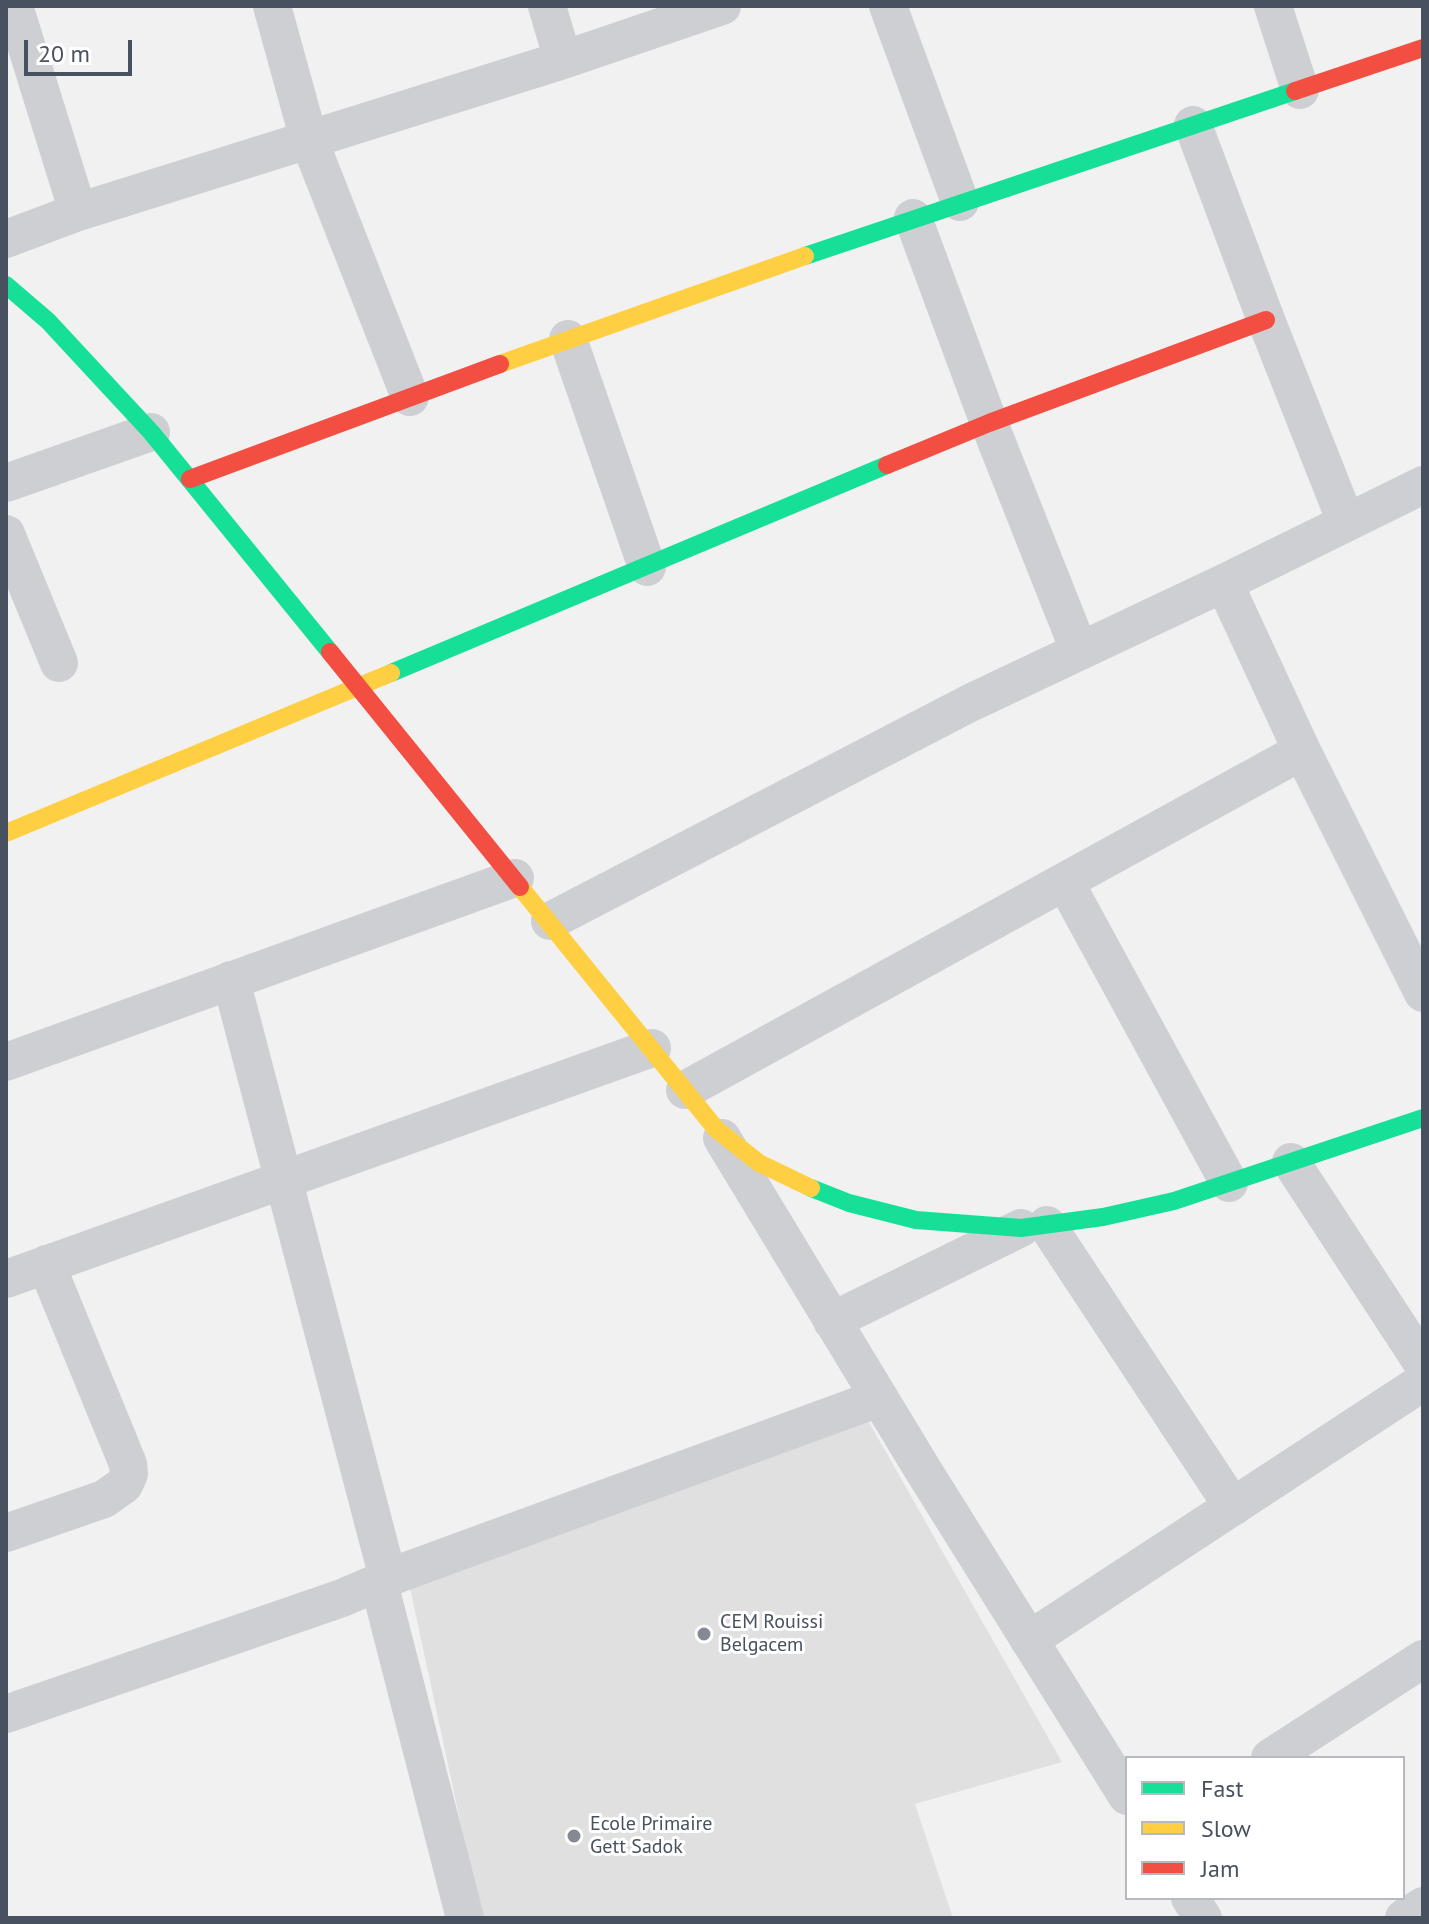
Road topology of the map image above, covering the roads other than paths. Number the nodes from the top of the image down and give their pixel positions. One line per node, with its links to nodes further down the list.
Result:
1 (14, 6): 13 (street)
2 (272, 6): 11 (street)
3 (547, 6): 8 (street)
4 (722, 6): 8 (street)
5 (888, 6): 12 (street)
6 (1273, 6): 9 (street)
7 (1423, 48): 9 (street)
8 (563, 60): 11 (street)
9 (1300, 90): 10 (street)
10 (1193, 125): 12 (street); 17 (street)
11 (309, 140): 13 (street); 19 (street)
12 (960, 202): 14 (street)
13 (78, 212): 15 (street)
14 (913, 218): 18 (street); 20 (street)
15 (6, 239)
16 (6, 285): 21 (street)
17 (1266, 320): 20 (street); 25 (street)
18 (568, 339): 19 (street); 27 (street)
19 (410, 397): 22 (street)
20 (989, 423): 27 (street); 29 (street)
21 (151, 432): 22 (street); 23 (street)
22 (190, 479): 31 (street)
23 (6, 483)
24 (1423, 485): 25 (street)
25 (1346, 522): 28 (street)
26 (6, 534): 30 (street)
27 (647, 567): 31 (street)
28 (1224, 583): 29 (street); 32 (street)
29 (1079, 650): 36 (street)
30 (59, 663)
31 (359, 686): 33 (street); 34 (street)
32 (1302, 751): 35 (street); 38 (street)
33 (6, 833)
34 (515, 878): 36 (street); 37 (street)
35 (1065, 882): 41 (street); 46 (street)
36 (550, 921): 39 (street)
37 (231, 980): 40 (street); 45 (street)
38 (1423, 993)
39 (652, 1048): 41 (street); 45 (street)
40 (6, 1062)
41 (685, 1090): 43 (street)
42 (1423, 1118): 44 (street)
43 (716, 1129): 47 (street); 50 (street)
44 (1291, 1162): 46 (street); 51 (street)
45 (284, 1179): 48 (street); 56 (street)
46 (1229, 1183): 47 (street)
47 (1034, 1226): 50 (street); 54 (street)
48 (46, 1264): 49 (street); 55 (street)
49 (6, 1279)
50 (832, 1321): 53 (street)
51 (1423, 1364)
52 (1423, 1382): 54 (street)
53 (879, 1398): 56 (street); 57 (street)
54 (1233, 1507): 57 (street)
55 (6, 1533)
56 (384, 1580): 59 (street); 64 (street)
57 (1029, 1640): 61 (street)
58 (1423, 1659): 60 (street)
59 (6, 1714)
60 (1273, 1756)
61 (1125, 1793)
62 (1191, 1900): 65 (street)
63 (1423, 1906): 66 (street)
64 (465, 1918)
65 (1203, 1918)
66 (1404, 1918)

